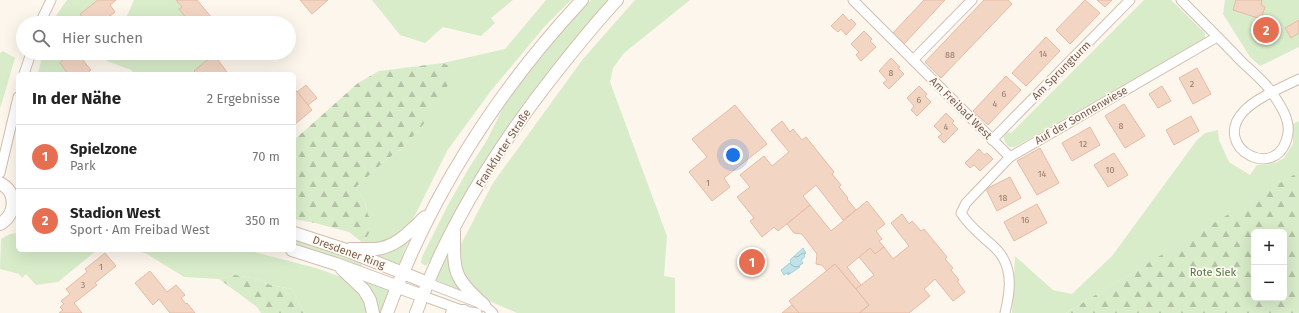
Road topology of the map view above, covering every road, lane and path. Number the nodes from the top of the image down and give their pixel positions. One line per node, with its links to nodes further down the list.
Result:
1 (51, 0): 8 (street)
2 (582, 0): 21 (street)
3 (617, 0): 24 (street, Frankfurter Straße)
4 (853, 0): 11 (street, Am Freibad West)
5 (972, 0): 11 (street)
6 (1130, 0): 16 (street, Am Sprungturm)
7 (1182, 0): 9 (street)
8 (43, 16)
9 (1217, 37): 14 (street); 17 (street, Auf der Sonnenwiese)
10 (28, 60): 12 (street)
11 (913, 60): 16 (street, Am Freibad West)
12 (25, 72)
13 (1299, 79): 14 (street)
14 (1272, 93): 14 (street)
15 (16, 105): 18 (street)
16 (992, 140): 17 (street, Am Freibad West)
17 (1010, 157): 39 (street, Auf der Sonnenwiese)
18 (0, 172)
19 (0, 183): 20 (street)
20 (15, 199): 22 (street)
21 (432, 210): 26 (street); 29 (street)
22 (14, 215): 23 (street)
23 (0, 224)
24 (454, 227): 30 (street, Frankfurter Straße); 33 (street)
25 (296, 234): 26 (street, Dresdener Ring)
26 (343, 249): 29 (street, Dresdener Ring)
27 (296, 251): 28 (street, Dresdener Ring)
28 (336, 264): 31 (street, Dresdener Ring); 35 (street)
29 (403, 272): 30 (street, Dresdener Ring); 31 (street)
30 (428, 283): 32 (street, Frankfurter Straße); 33 (street)
31 (397, 286): 32 (street, Dresdener Ring); 36 (street)
32 (423, 296): 34 (street); 37 (street, Frankfurter Straße)
33 (480, 309): 34 (street); 38 (street)
34 (458, 312)
35 (373, 313)
36 (387, 313)
37 (416, 313)
38 (493, 313)
39 (1005, 313)

